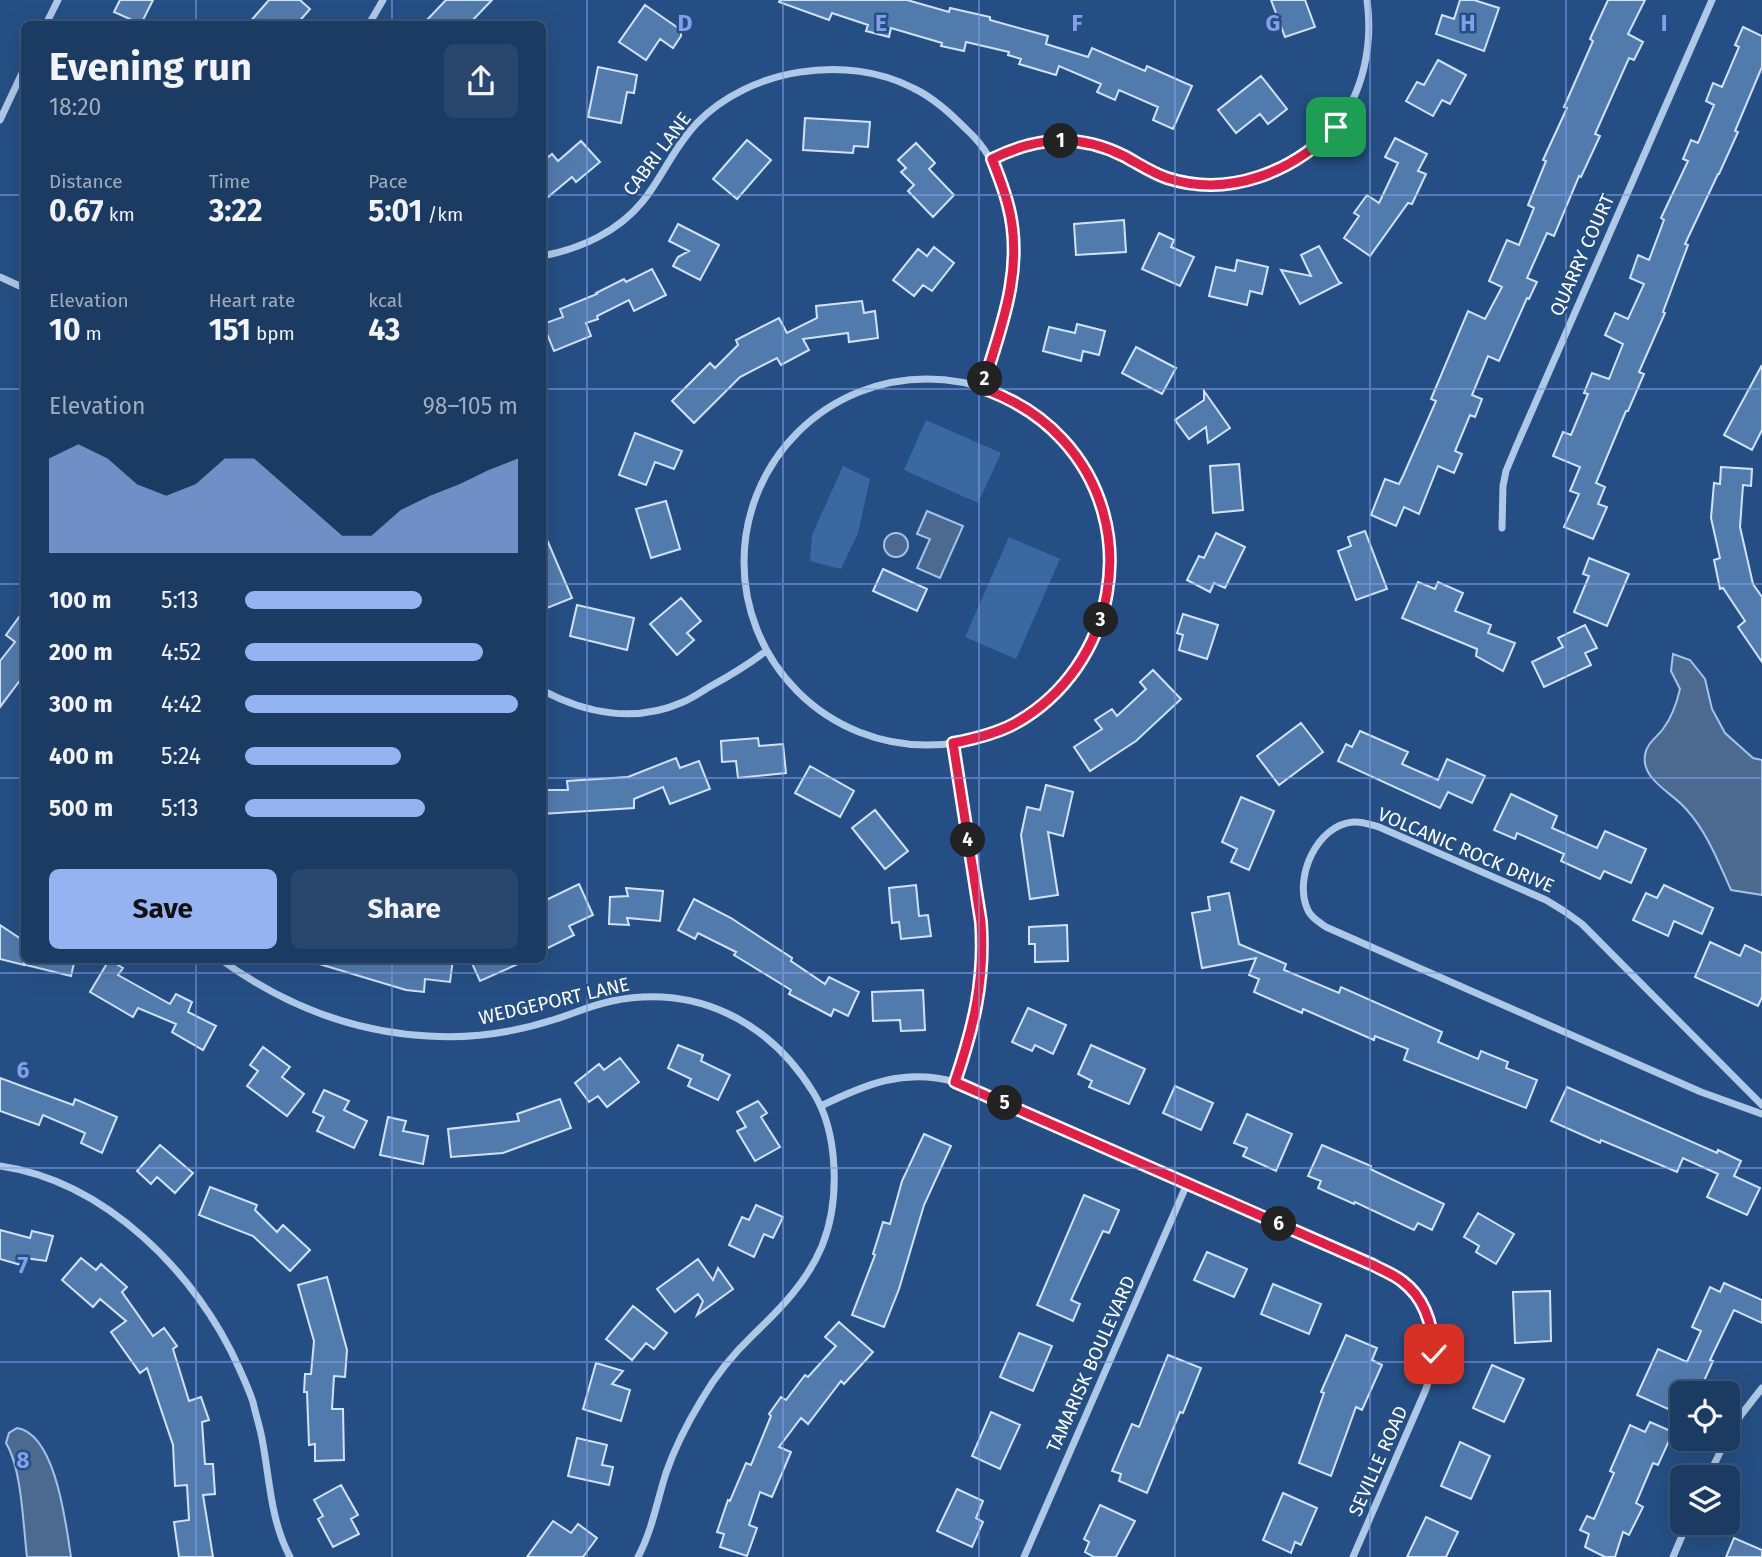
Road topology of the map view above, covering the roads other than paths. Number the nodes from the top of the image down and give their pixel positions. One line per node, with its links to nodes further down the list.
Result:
1 (58, 0): 5 (street)
2 (383, 0): 6 (street)
3 (1367, 0): 9 (street)
4 (1712, 0): 14 (street, QUARRY COURT)
5 (48, 21)
6 (371, 21)
7 (21, 75): 8 (street)
8 (0, 120)
9 (992, 159): 10 (street, CABRI LANE); 13 (street, CABRI LANE)
10 (546, 255)
11 (0, 277): 12 (street)
12 (21, 287)
13 (982, 388): 15 (street); 17 (street)
14 (1502, 528)
15 (766, 651): 16 (street); 17 (street)
16 (546, 692)
17 (953, 743): 19 (street)
18 (226, 963): 21 (street, WEDGEPORT LANE)
19 (955, 1082): 21 (street); 24 (street)
20 (1762, 1105): 22 (street, VOLCANIC ROCK DRIVE)
21 (821, 1106): 29 (street, WEDGEPORT LANE)
22 (1762, 1114)
23 (0, 1166): 28 (street)
24 (1187, 1184): 30 (street, TAMARISK BOULEVARD); 31 (street, SEVILLE ROAD)
25 (1762, 1388): 26 (street)
26 (1740, 1417)
27 (1682, 1535): 32 (street)
28 (290, 1557)
29 (638, 1557)
30 (1024, 1557)
31 (1353, 1557)
32 (1673, 1557)

